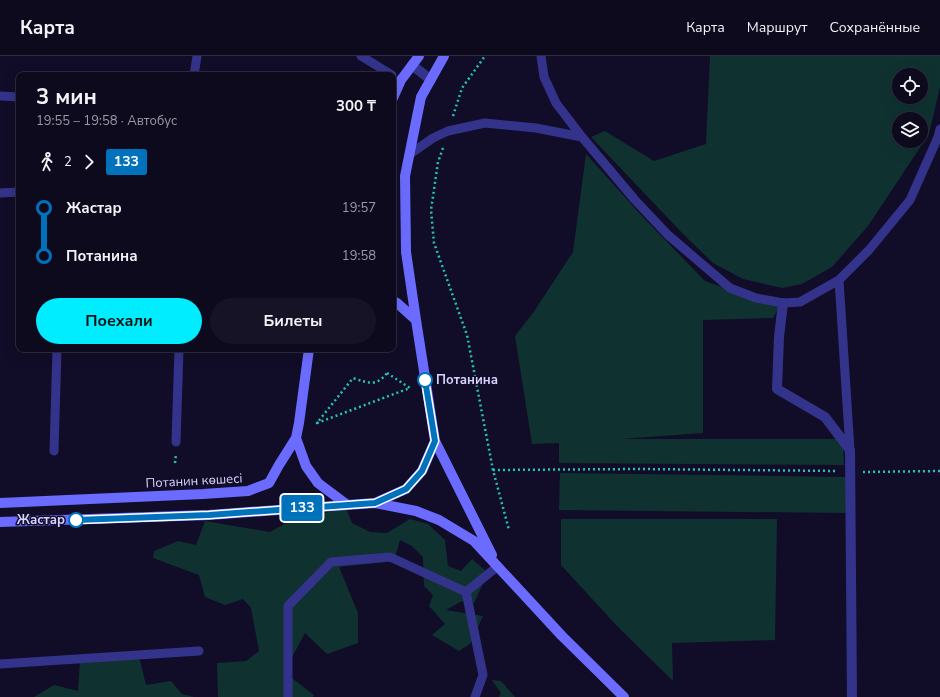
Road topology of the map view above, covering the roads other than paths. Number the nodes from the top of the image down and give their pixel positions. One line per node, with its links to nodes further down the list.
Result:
1 (197, 56): 7 (lane)
2 (361, 56): 8 (lane)
3 (419, 56): 6 (main road)
4 (444, 56): 10 (main road)
5 (541, 56): 14 (lane)
6 (412, 65): 9 (main road); 10 (street)
7 (194, 72)
8 (388, 72)
9 (396, 77)
10 (430, 80): 15 (main road)
11 (0, 96): 12 (lane)
12 (16, 97)
13 (940, 129): 18 (lane)
14 (582, 137): 15 (lane); 20 (lane)
15 (410, 154): 21 (main road)
16 (0, 192): 17 (lane)
17 (16, 192)
18 (839, 280): 20 (lane); 28 (lane)
19 (396, 302): 21 (main road)
20 (784, 303): 28 (street)
21 (416, 320): 26 (main road)
22 (57, 352): 29 (lane)
23 (179, 352): 27 (lane)
24 (309, 352): 25 (main road, Потанин көшесі)
25 (296, 438): 30 (main road, Потанин көшесі); 32 (main road)
26 (435, 441): 31 (main road); 34 (main road)
27 (176, 442)
28 (850, 450): 41 (street)
29 (54, 451)
30 (0, 503)
31 (375, 503): 32 (main road); 34 (main road)
32 (346, 504): 33 (main road)
33 (0, 522)
34 (498, 566): 35 (lane); 40 (main road)
35 (466, 592): 38 (lane); 39 (lane)
36 (198, 651): 37 (lane)
37 (0, 664)
38 (288, 697)
39 (475, 697)
40 (624, 697)
41 (852, 697)

